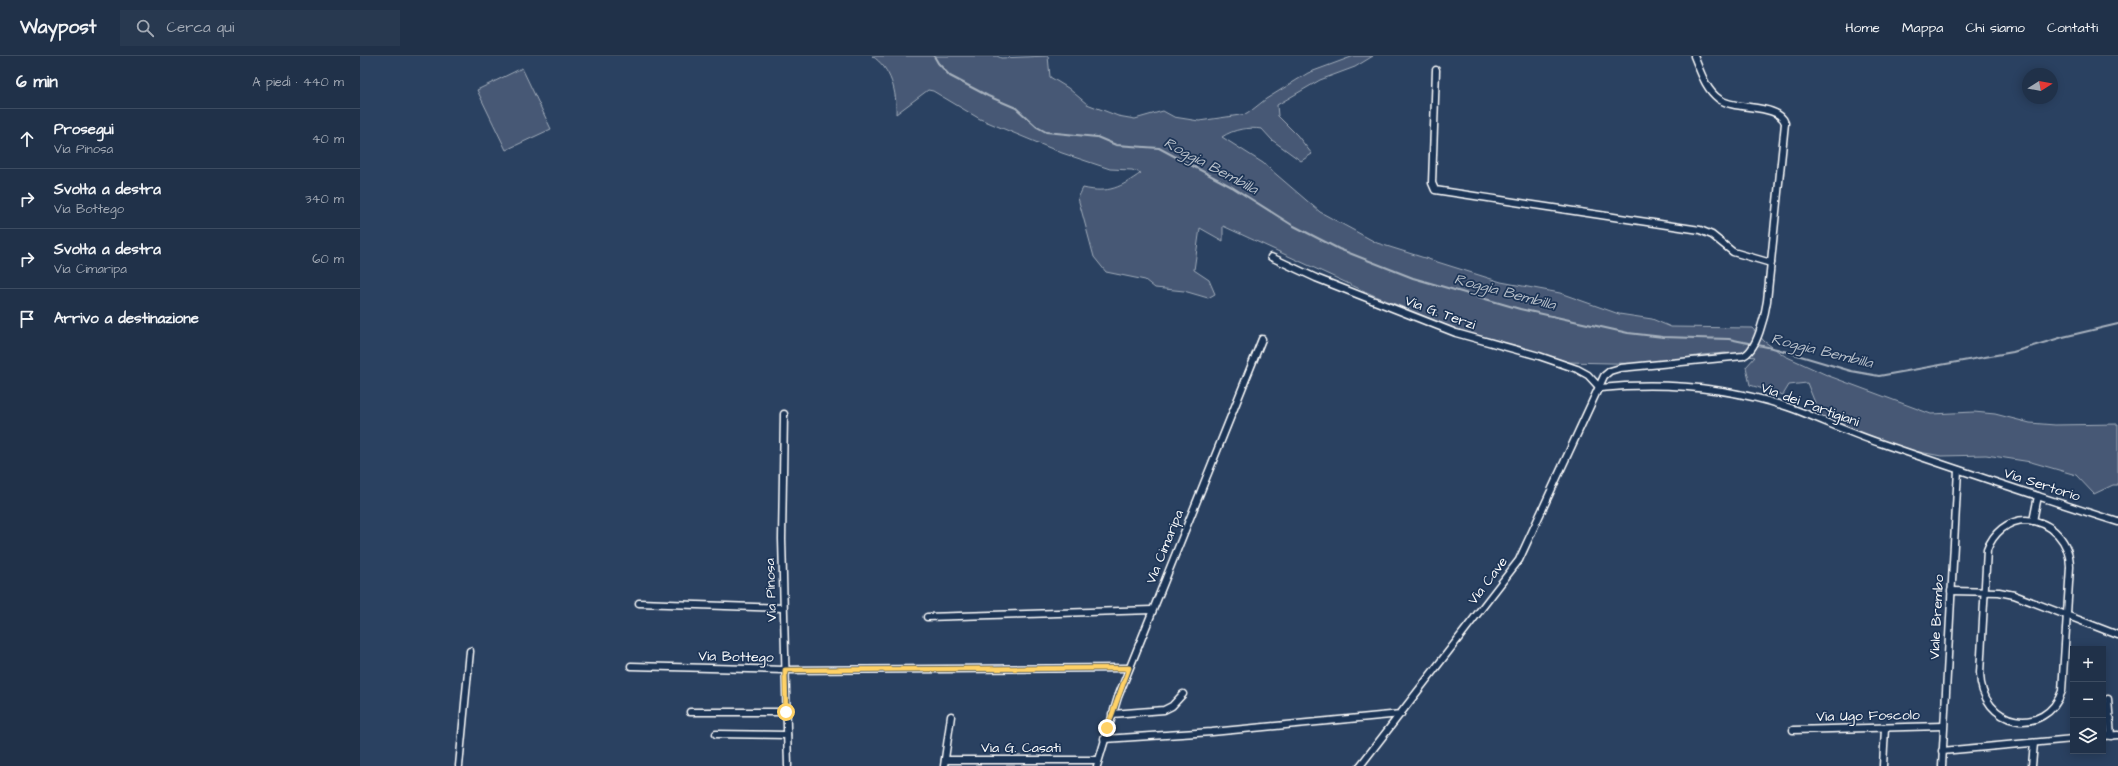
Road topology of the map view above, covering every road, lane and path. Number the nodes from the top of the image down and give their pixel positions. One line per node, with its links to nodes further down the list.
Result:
1 (1694, 56): 4 (street)
2 (1436, 70): 4 (street)
3 (1271, 257): 6 (street, Via G. Terzi)
4 (1771, 263): 6 (street, Via Cave)
5 (1262, 339): 16 (street, Via Cimaripa)
6 (1600, 388): 8 (street, Via dei Partigiani); 29 (street, Via Cave)
7 (784, 414): 15 (street, Via Pinosa)
8 (1958, 470): 9 (street, Via Sertorio); 12 (street, Viale Brembo)
9 (2038, 496): 10 (street); 11 (street, Via Sertorio)
10 (2033, 521): 13 (street); 17 (street)
11 (2118, 522)
12 (1951, 591): 13 (street); 31 (street, Viale Brembo)
13 (1984, 592): 17 (street); 17 (street)
14 (639, 603): 15 (street)
15 (783, 608): 23 (street, Via Pinosa)
16 (1152, 610): 18 (street); 22 (street, Via Cimaripa)
17 (2068, 615): 19 (street)
18 (927, 617)
19 (2118, 635)
20 (470, 651): 45 (street)
21 (631, 666): 23 (street, Via Bottego)
22 (1129, 668): 23 (street, Via Bottego); 28 (street, Via Cimaripa)
23 (785, 670): 27 (street, Via Pinosa)
24 (1183, 694): 28 (street)
25 (2108, 699): 38 (street)
26 (690, 712): 27 (street)
27 (786, 712): 35 (street, Via Pinosa)
28 (1112, 714): 39 (street, Via Cimaripa)
29 (1401, 714): 39 (street); 47 (street, Via Cave)
30 (951, 716): 43 (street)
31 (1943, 726): 32 (street, Via Ugo Foscolo); 42 (street, Viale Brembo)
32 (1885, 728): 33 (street, Via Ugo Foscolo); 48 (street)
33 (1794, 730)
34 (716, 734): 35 (street)
35 (787, 735): 46 (street, Via Pinosa)
36 (2118, 735): 38 (street)
37 (2106, 736): 38 (street)
38 (2111, 736)
39 (1104, 739): 44 (street, Via Cimaripa)
40 (2070, 739): 41 (street)
41 (2034, 743): 42 (street); 50 (street)
42 (1942, 751): 49 (street, Viale Brembo)
43 (944, 763): 44 (street, Via G. Casati)
44 (1097, 763)
45 (459, 766)
46 (788, 766)
47 (1360, 766)
48 (1883, 766)
49 (1942, 766)
50 (2032, 766)

